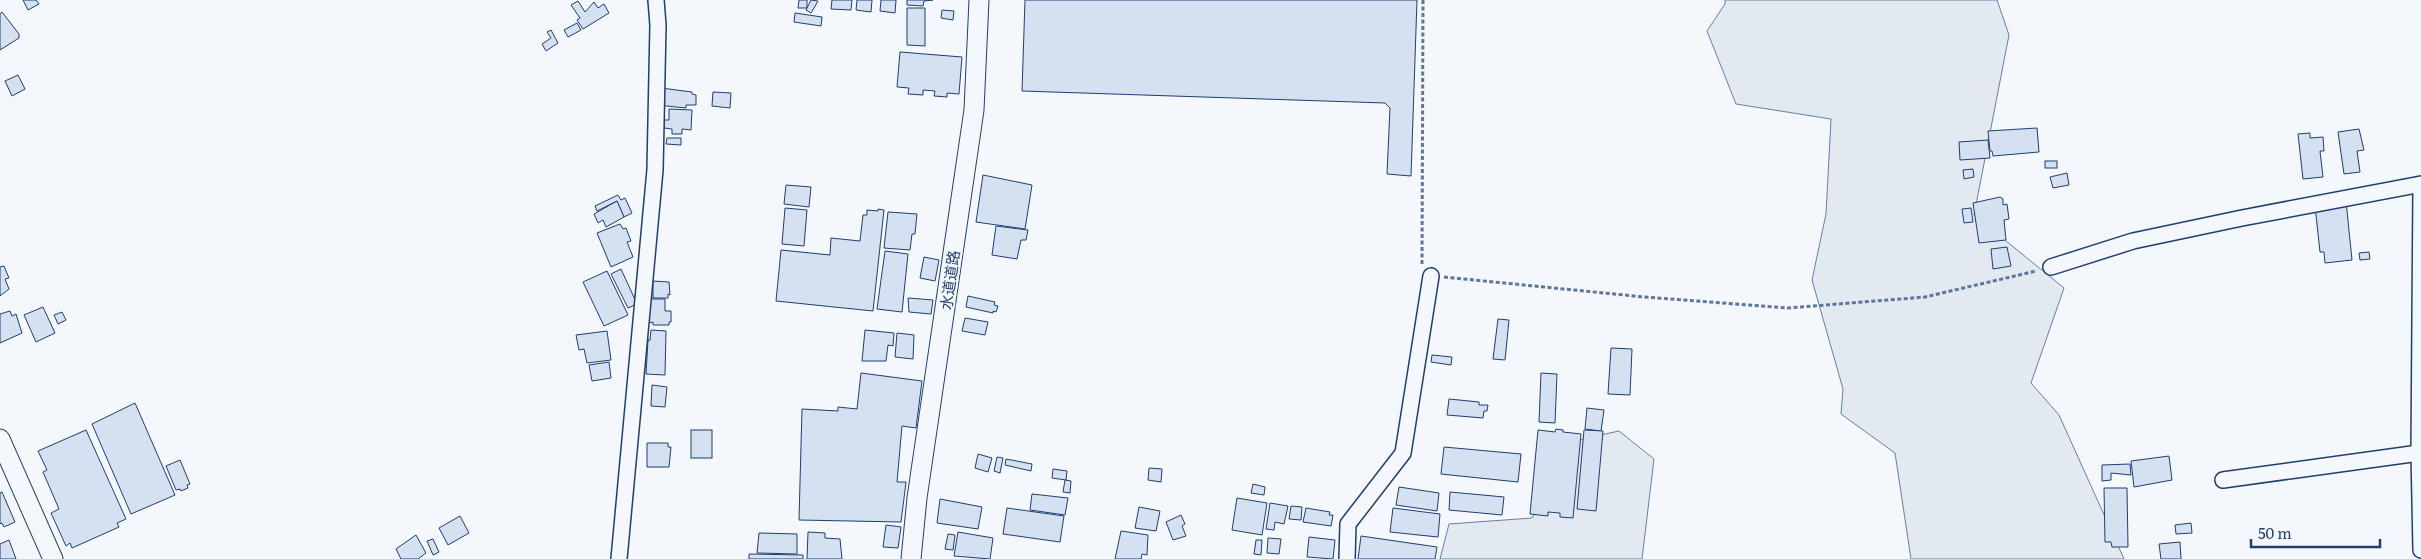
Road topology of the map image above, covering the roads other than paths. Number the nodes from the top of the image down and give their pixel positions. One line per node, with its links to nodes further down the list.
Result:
1 (656, 0): 13 (street)
2 (979, 0): 14 (street, 水道道路)
3 (2421, 186): 4 (street); 6 (street)
4 (2051, 267)
5 (1431, 276): 15 (street)
6 (2420, 324): 8 (street)
7 (0, 439): 12 (street)
8 (2420, 463): 9 (street); 10 (street)
9 (2223, 480)
10 (2421, 522): 11 (street)
11 (2421, 550)
12 (53, 559)
13 (619, 559)
14 (912, 559)
15 (1347, 559)

